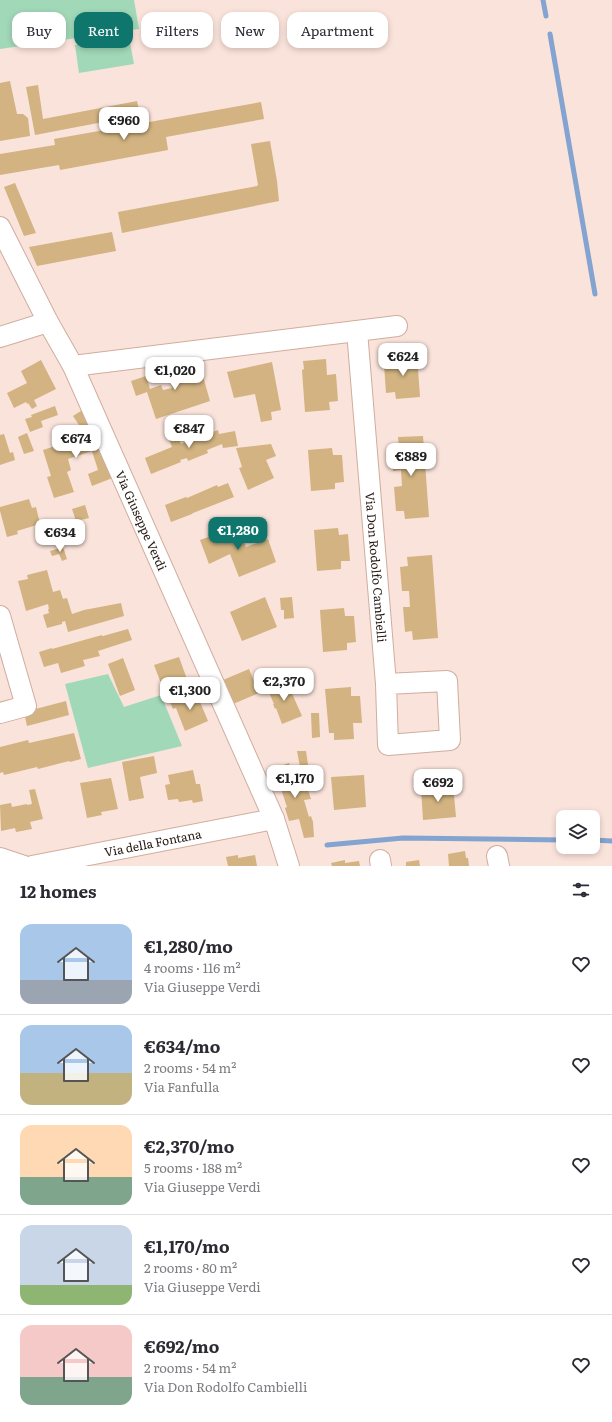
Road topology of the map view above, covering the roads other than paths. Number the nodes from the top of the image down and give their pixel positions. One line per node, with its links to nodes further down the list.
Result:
1 (0, 227): 2 (street, Via Giuseppe Verdi)
2 (48, 322): 5 (street); 6 (street, Via Giuseppe Verdi)
3 (397, 326): 4 (street)
4 (357, 330): 6 (street); 8 (street, Via Don Rodolfo Cambielli)
5 (0, 337)
6 (73, 366): 10 (street, Via Giuseppe Verdi)
7 (0, 616): 9 (street)
8 (386, 684)
9 (0, 713)
10 (274, 819): 13 (street, Via della Fontana); 14 (street, Via Giuseppe Verdi)
11 (0, 858): 12 (street)
12 (24, 866)
13 (32, 866)
14 (289, 866)

